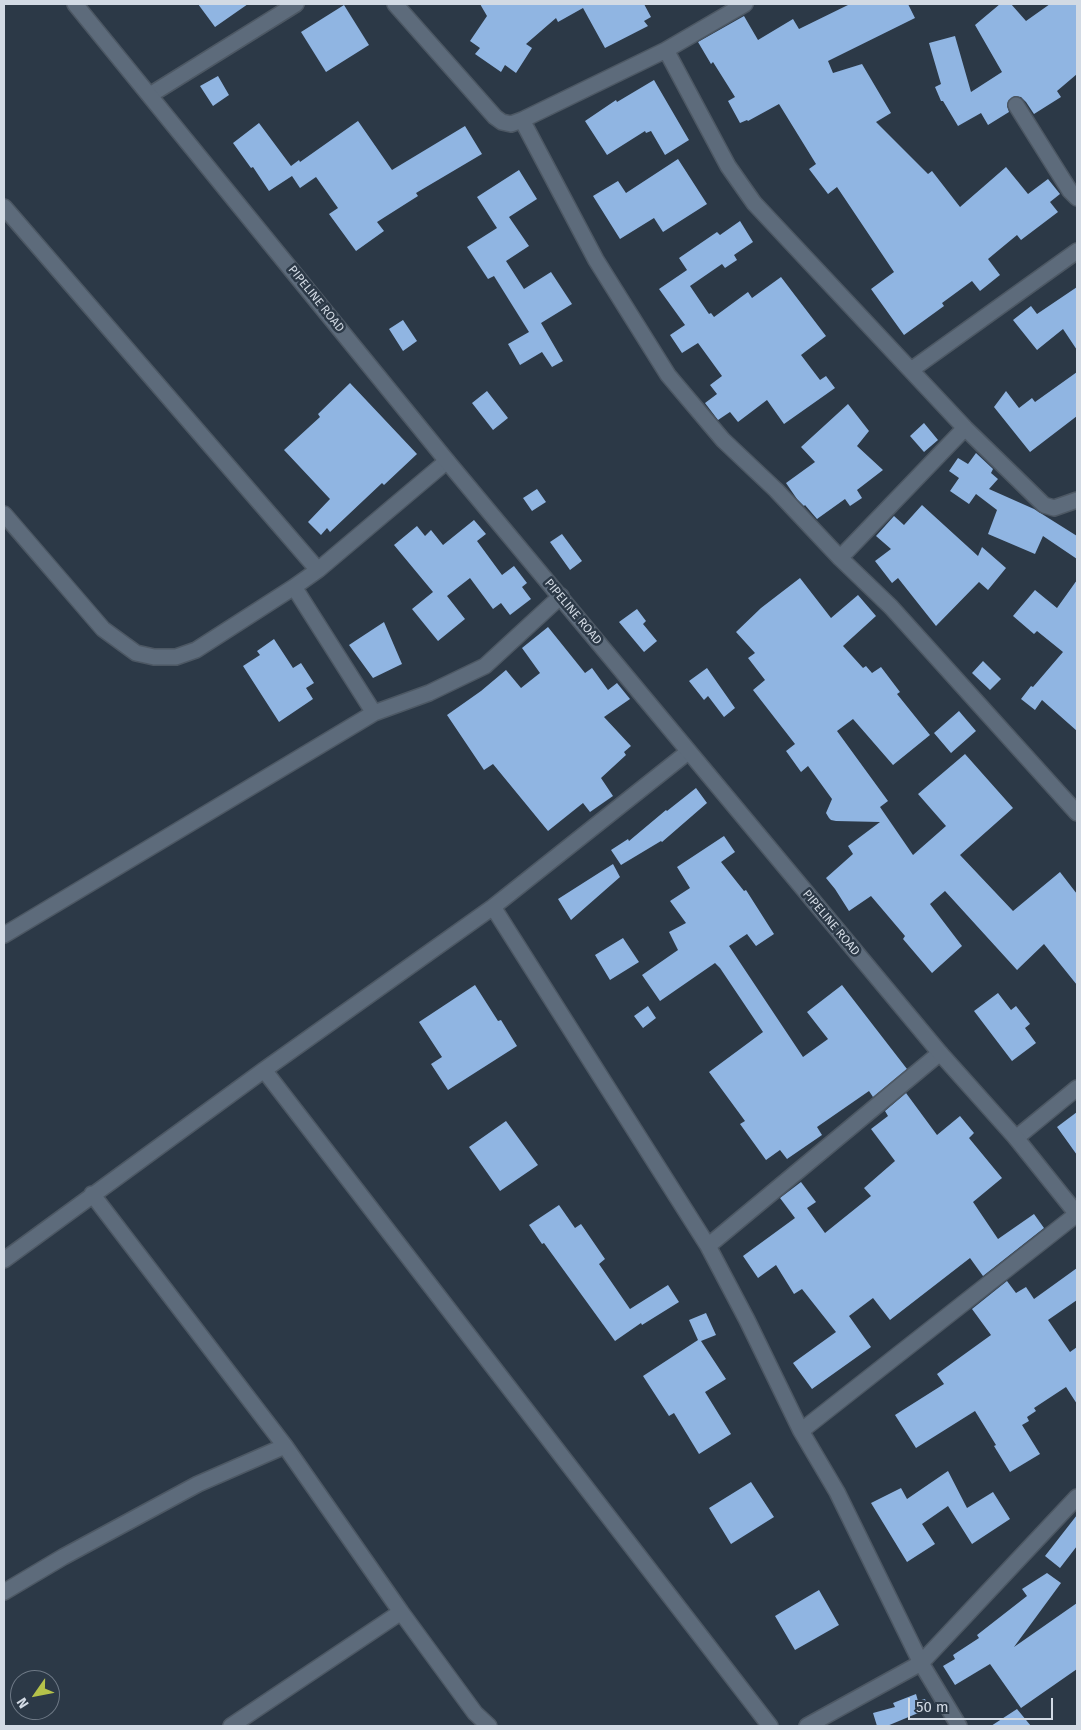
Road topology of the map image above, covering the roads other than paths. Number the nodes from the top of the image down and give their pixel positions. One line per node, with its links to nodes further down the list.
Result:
1 (75, 4): 6 (street, PIPELINE ROAD)
2 (296, 4): 6 (street)
3 (396, 4): 8 (street)
4 (745, 4): 5 (street)
5 (666, 50): 8 (street); 12 (street)
6 (150, 95): 14 (street, PIPELINE ROAD)
7 (1016, 105): 9 (street)
8 (522, 120): 17 (street)
9 (1077, 198)
10 (4, 207): 18 (street)
11 (1077, 251): 12 (street)
12 (911, 370): 13 (street)
13 (965, 428): 15 (street); 17 (street)
14 (447, 461): 18 (street); 20 (street, PIPELINE ROAD)
15 (1077, 500)
16 (4, 514): 19 (street)
17 (840, 558): 23 (street)
18 (318, 570): 19 (street)
19 (294, 587): 21 (street)
20 (560, 596): 21 (street); 22 (street, PIPELINE ROAD)
21 (374, 713): 25 (street)
22 (688, 752): 24 (street); 26 (street, PIPELINE ROAD)
23 (1077, 813)
24 (493, 907): 27 (street); 32 (street)
25 (4, 935)
26 (940, 1053): 29 (street, PIPELINE ROAD); 32 (street)
27 (264, 1070): 30 (street); 42 (street)
28 (1077, 1088): 29 (street)
29 (1016, 1138): 31 (street, PIPELINE ROAD)
30 (92, 1194): 33 (street); 35 (street)
31 (1077, 1214): 34 (street)
32 (708, 1246): 34 (street)
33 (4, 1260)
34 (802, 1431): 39 (street)
35 (285, 1446): 37 (street); 38 (street)
36 (1077, 1497): 39 (street)
37 (4, 1592)
38 (401, 1612): 40 (street); 41 (street)
39 (921, 1663): 43 (street); 44 (street)
40 (231, 1726)
41 (489, 1726)
42 (770, 1726)
43 (806, 1726)
44 (959, 1726)

